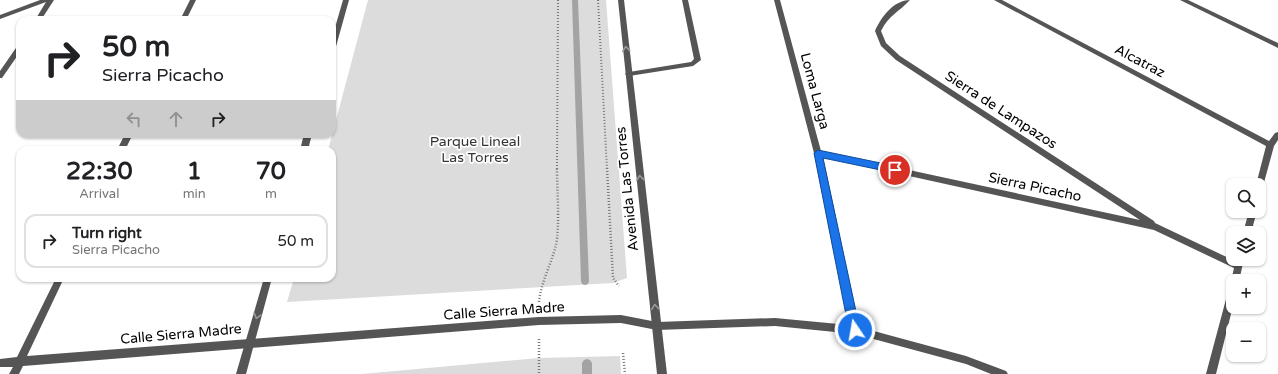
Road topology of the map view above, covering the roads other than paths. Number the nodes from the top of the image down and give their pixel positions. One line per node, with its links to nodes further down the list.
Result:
1 (46, 0): 13 (street)
2 (51, 0): 11 (street)
3 (193, 0): 12 (street)
4 (346, 0): 14 (street)
5 (621, 0): 17 (street, Avenida Las Torres, one-way to 5)
6 (685, 0): 17 (street)
7 (777, 0): 21 (street, Loma Larga)
8 (907, 0): 23 (street, Sierra de Lampazos)
9 (997, 0): 20 (street, Alcatraz)
10 (1184, 0): 15 (street)
11 (41, 16)
12 (185, 16)
13 (0, 17)
14 (336, 36)
15 (1278, 46)
16 (16, 53): 18 (street)
17 (629, 74): 28 (street, Avenida Las Torres, one-way to 17)
18 (0, 76)
19 (1278, 136): 20 (street)
20 (1270, 145): 22 (street)
21 (818, 153): 23 (street, Sierra Picacho); 29 (street, Loma Larga)
22 (1262, 178)
23 (1156, 227): 24 (street, Sierra Picacho)
24 (1226, 257)
25 (58, 282): 31 (street)
26 (267, 282): 30 (street, one-way to 30)
27 (1227, 314): 37 (street)
28 (657, 326): 29 (street, Calle Sierra Madre); 30 (street, Calle Sierra Madre); 35 (street, Avenida Las Torres)
29 (855, 330): 36 (street, Calle Sierra Madre)
30 (249, 343): 31 (street, Calle Sierra Madre); 34 (street)
31 (20, 362): 32 (street, Calle Sierra Madre); 33 (street)
32 (0, 363)
33 (14, 374)
34 (240, 374)
35 (662, 374)
36 (1003, 374)
37 (1212, 374)

